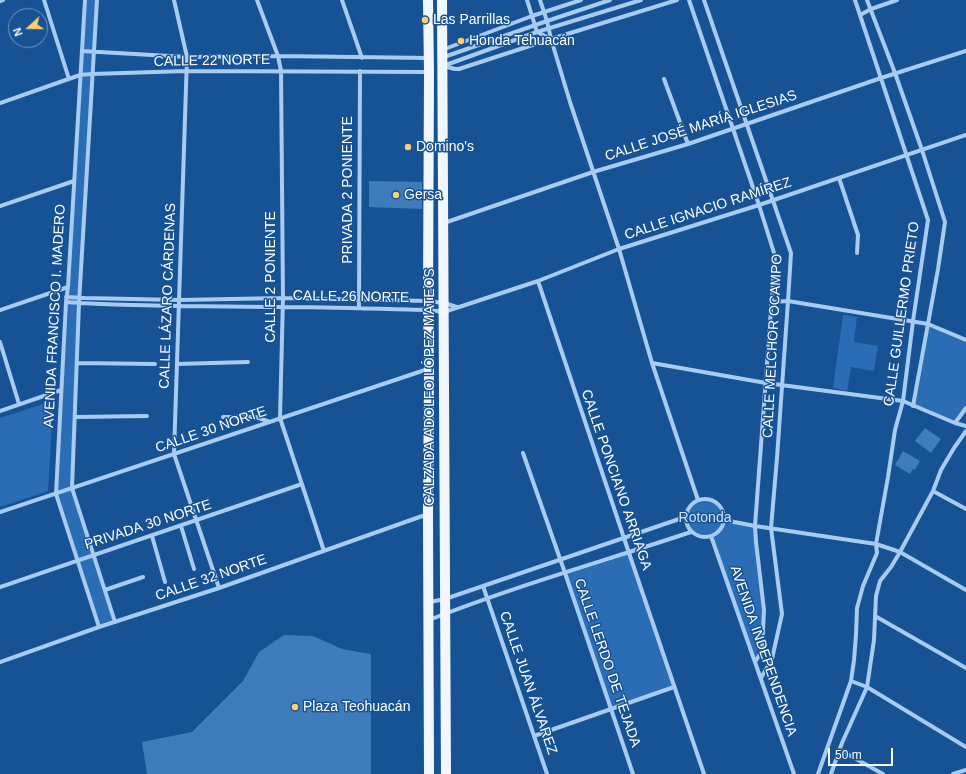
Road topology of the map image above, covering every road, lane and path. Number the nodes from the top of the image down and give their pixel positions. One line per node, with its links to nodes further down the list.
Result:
1 (3, 0): 21 (street)
2 (44, 0): 48 (street)
3 (85, 0): 31 (street, AVENIDA FRANCISCO I. MADERO)
4 (97, 0): 33 (street, AVENIDA FRANCISCO I. MADERO)
5 (174, 0): 35 (street, CALLE LÁZARO CÁRDENAS)
6 (257, 0): 34 (street, CALLE 2 PONIENTE)
7 (342, 0): 36 (street)
8 (428, 0): 37 (main road, CALZADA ADOLFO LÓPEZ MATEOS)
9 (442, 0): 38 (main road, CALZADA ADOLFO LÓPEZ MATEOS)
10 (526, 0): 25 (street)
11 (540, 0): 23 (street)
12 (581, 0): 23 (street)
13 (610, 0): 26 (street)
14 (641, 0): 28 (street)
15 (677, 0): 30 (street)
16 (689, 0): 51 (street, CALLE MELCHOR OCAMPO)
17 (704, 0): 50 (street, CALLE MELCHOR OCAMPO)
18 (854, 0): 24 (street, CALLE GUILLERMO PRIETO)
19 (867, 0): 22 (street, CALLE GUILLERMO PRIETO)
20 (897, 0): 22 (street)
21 (0, 1)
22 (871, 9): 24 (street); 43 (street, CALLE GUILLERMO PRIETO)
23 (544, 12): 25 (street); 26 (street)
24 (860, 15): 47 (street, CALLE GUILLERMO PRIETO)
25 (532, 16): 27 (street); 38 (street)
26 (547, 21): 27 (street); 28 (street)
27 (534, 25): 29 (street); 38 (street)
28 (548, 29): 29 (street); 30 (street)
29 (537, 32): 30 (street); 38 (street)
30 (551, 39): 38 (street); 56 (street)
31 (82, 51): 33 (street, CALLE 22 NORTE); 45 (street, AVENIDA FRANCISCO I. MADERO)
32 (966, 51): 43 (street, CALLE JOSÉ MARÍA IGLESIAS)
33 (94, 52): 35 (street, CALLE 22 NORTE); 44 (street, AVENIDA FRANCISCO I. MADERO)
34 (278, 56): 35 (street, CALLE 22 NORTE); 36 (street, CALLE 22 NORTE); 40 (street, CALLE 2 PONIENTE)
35 (187, 57): 39 (street, CALLE LÁZARO CÁRDENAS)
36 (362, 58): 37 (street, CALLE 22 NORTE)
37 (429, 58): 42 (main road, CALZADA ADOLFO LÓPEZ MATEOS)
38 (442, 58): 62 (main road, CALZADA ADOLFO LÓPEZ MATEOS)
39 (187, 71): 40 (street, CALLE 22 NORTE); 44 (street, CALLE 22 NORTE); 70 (street, CALLE LÁZARO CÁRDENAS)
40 (281, 71): 41 (street, CALLE 22 NORTE); 69 (street, CALLE 2 PONIENTE)
41 (360, 71): 42 (street, CALLE 22 NORTE); 71 (street, PRIVADA 2 PONIENTE)
42 (429, 72): 76 (main road, CALZADA ADOLFO LÓPEZ MATEOS)
43 (895, 73): 47 (street, CALLE JOSÉ MARÍA IGLESIAS); 54 (street, CALLE GUILLERMO PRIETO)
44 (92, 74): 45 (street, CALLE 22 NORTE); 68 (street, AVENIDA FRANCISCO I. MADERO)
45 (80, 75): 48 (street, CALLE 22 NORTE); 58 (street, AVENIDA FRANCISCO I. MADERO)
46 (664, 78): 53 (street)
47 (881, 78): 50 (street, CALLE JOSÉ MARÍA IGLESIAS); 55 (street, CALLE GUILLERMO PRIETO)
48 (69, 79): 49 (street, CALLE 22 NORTE)
49 (0, 103)
50 (746, 124): 51 (street, CALLE JOSÉ MARÍA IGLESIAS); 59 (street, CALLE MELCHOR OCAMPO)
51 (733, 129): 53 (street, CALLE JOSÉ MARÍA IGLESIAS); 60 (street, CALLE MELCHOR OCAMPO)
52 (966, 135): 54 (street, CALLE IGNACIO RAMÍREZ)
53 (688, 144): 56 (street, CALLE JOSÉ MARÍA IGLESIAS)
54 (922, 150): 55 (street, CALLE IGNACIO RAMÍREZ); 84 (street, CALLE GUILLERMO PRIETO)
55 (907, 155): 57 (street, CALLE IGNACIO RAMÍREZ); 83 (street, CALLE GUILLERMO PRIETO)
56 (593, 172): 62 (street, CALLE JOSÉ MARÍA IGLESIAS); 63 (street)
57 (839, 178): 59 (street, CALLE IGNACIO RAMÍREZ); 64 (street)
58 (74, 181): 61 (street); 66 (street, AVENIDA FRANCISCO I. MADERO)
59 (773, 200): 60 (street, CALLE IGNACIO RAMÍREZ); 72 (street, CALLE MELCHOR OCAMPO)
60 (759, 205): 63 (street, CALLE IGNACIO RAMÍREZ); 74 (street, CALLE MELCHOR OCAMPO)
61 (0, 206)
62 (444, 223): 79 (main road, CALZADA ADOLFO LÓPEZ MATEOS)
63 (619, 249): 65 (street, CALLE IGNACIO RAMÍREZ); 89 (street)
64 (857, 253)
65 (538, 281): 80 (street, CALLE IGNACIO RAMÍREZ); 128 (street, CALLE PONCIANO ARRIAGA)
66 (68, 287): 67 (street, AVENIDA FRANCISCO I. MADERO); 82 (street)
67 (66, 297): 68 (street, CALLE 26 NORTE); 73 (street, AVENIDA FRANCISCO I. MADERO)
68 (80, 298): 70 (street, CALLE 26 NORTE); 75 (street, AVENIDA FRANCISCO I. MADERO)
69 (283, 298): 70 (street, CALLE 26 NORTE); 71 (street, CALLE 26 NORTE); 78 (street, CALLE 2 PONIENTE)
70 (179, 300): 77 (street, CALLE LÁZARO CÁRDENAS)
71 (358, 300): 76 (street, CALLE 26 NORTE); 81 (street, PRIVADA 2 PONIENTE)
72 (788, 301): 74 (street); 83 (street); 94 (street, CALLE MELCHOR OCAMPO)
73 (66, 302): 75 (street, CALLE 26 NORTE); 95 (street, AVENIDA FRANCISCO I. MADERO)
74 (772, 302): 93 (street, CALLE MELCHOR OCAMPO)
75 (80, 303): 77 (street, CALLE 26 NORTE); 88 (street, AVENIDA FRANCISCO I. MADERO)
76 (428, 305): 79 (street, CALLE 26 NORTE); 79 (street, CALLE 26 NORTE); 81 (street, CALLE 26 NORTE); 92 (main road, CALZADA ADOLFO LÓPEZ MATEOS)
77 (179, 306): 78 (street, CALLE 26 NORTE); 91 (street, CALLE LÁZARO CÁRDENAS)
78 (283, 307): 81 (street, CALLE 26 NORTE); 104 (street, CALLE 2 PONIENTE)
79 (444, 307): 80 (street, CALLE IGNACIO RAMÍREZ); 80 (street); 145 (main road, CALZADA ADOLFO LÓPEZ MATEOS)
80 (458, 307)
81 (359, 308)
82 (0, 310)
83 (913, 321): 84 (street); 96 (street, CALLE GUILLERMO PRIETO)
84 (928, 324): 85 (street); 98 (street, CALLE GUILLERMO PRIETO)
85 (966, 340)
86 (0, 342): 97 (street)
87 (248, 362): 91 (street)
88 (77, 363): 90 (street); 103 (street, AVENIDA FRANCISCO I. MADERO)
89 (652, 363): 93 (street); 115 (street)
90 (155, 364)
91 (177, 364): 110 (street, CALLE LÁZARO CÁRDENAS)
92 (429, 368): 104 (street, CALLE 30 NORTE); 118 (main road, CALZADA ADOLFO LÓPEZ MATEOS)
93 (766, 382): 94 (street); 123 (street, CALLE MELCHOR OCAMPO)
94 (782, 385): 96 (street); 124 (street, CALLE MELCHOR OCAMPO)
95 (61, 390): 97 (street); 114 (street, AVENIDA FRANCISCO I. MADERO)
96 (902, 401): 98 (street); 129 (street, CALLE GUILLERMO PRIETO)
97 (19, 404): 100 (street)
98 (913, 406): 106 (street)
99 (966, 408): 106 (street)
100 (0, 410)
101 (147, 416): 103 (street)
102 (223, 417): 105 (street)
103 (75, 418): 112 (street, AVENIDA FRANCISCO I. MADERO)
104 (280, 418): 105 (street, CALLE 30 NORTE); 111 (street, CALLE 2 PONIENTE)
105 (270, 422): 110 (street, CALLE 30 NORTE)
106 (955, 422): 107 (street)
107 (966, 426)
108 (966, 431): 113 (street)
109 (523, 453): 134 (street, CALLE LERDO DE TEJADA)
110 (174, 454): 112 (street, CALLE 30 NORTE); 121 (street, CALLE LÁZARO CÁRDENAS)
111 (302, 484): 121 (street, PRIVADA 30 NORTE); 130 (street, CALLE 2 PONIENTE)
112 (72, 488): 114 (street, CALLE 30 NORTE); 133 (street, AVENIDA FRANCISCO I. MADERO)
113 (933, 491): 116 (street); 131 (street)
114 (56, 494): 117 (street, CALLE 30 NORTE); 135 (street, AVENIDA FRANCISCO I. MADERO)
115 (698, 500): 119 (street); 120 (street)
116 (966, 509)
117 (0, 512)
118 (428, 514): 130 (street, CALLE 32 NORTE); 147 (main road, CALZADA ADOLFO LÓPEZ MATEOS)
119 (685, 517): 125 (street); 128 (street)
120 (724, 520): 123 (street); 127 (street)
121 (196, 521): 122 (street, PRIVADA 30 NORTE); 142 (street, CALLE LÁZARO CÁRDENAS)
122 (180, 526): 126 (street, PRIVADA 30 NORTE); 136 (street)
123 (755, 526): 124 (street); 154 (street, CALLE MELCHOR OCAMPO)
124 (771, 528): 129 (street); 156 (street, CALLE MELCHOR OCAMPO)
125 (691, 532): 127 (street); 132 (street)
126 (152, 536): 133 (street, PRIVADA 30 NORTE); 139 (street)
127 (711, 536): 154 (street, AVENIDA INDEPENDENCIA)
128 (624, 538): 132 (street, CALLE PONCIANO ARRIAGA); 134 (street)
129 (876, 544): 131 (street); 157 (street, CALLE GUILLERMO PRIETO)
130 (324, 551): 142 (street, CALLE 32 NORTE)
131 (900, 552): 144 (street); 149 (street)
132 (629, 553): 137 (street); 158 (street, CALLE PONCIANO ARRIAGA)
133 (93, 555): 135 (street, PRIVADA 30 NORTE); 143 (street, AVENIDA FRANCISCO I. MADERO)
134 (560, 560): 137 (street, CALLE LERDO DE TEJADA); 141 (street)
135 (78, 561): 140 (street, PRIVADA 30 NORTE); 152 (street, AVENIDA FRANCISCO I. MADERO)
136 (194, 570)
137 (565, 573): 146 (street); 160 (street, CALLE LERDO DE TEJADA)
138 (143, 577): 143 (street)
139 (165, 582)
140 (0, 586)
141 (483, 586): 145 (street); 146 (street, CALLE JUAN ÁLVAREZ)
142 (219, 588): 151 (street, CALLE 32 NORTE)
143 (105, 590): 151 (street, AVENIDA FRANCISCO I. MADERO)
144 (966, 590)
145 (445, 599): 147 (street); 148 (main road, CALZADA ADOLFO LÓPEZ MATEOS)
146 (487, 599): 148 (street); 161 (street, CALLE JUAN ÁLVAREZ)
147 (429, 603): 150 (main road, CALZADA ADOLFO LÓPEZ MATEOS)
148 (445, 614): 150 (street); 166 (main road, CALZADA ADOLFO LÓPEZ MATEOS)
149 (875, 616): 155 (street); 159 (street)
150 (429, 620): 165 (main road, CALZADA ADOLFO LÓPEZ MATEOS)
151 (115, 622): 152 (street, CALLE 32 NORTE)
152 (99, 627): 153 (street, CALLE 32 NORTE)
153 (0, 662)
154 (755, 662): 156 (street, AVENIDA INDEPENDENCIA)
155 (966, 668)
156 (761, 678): 170 (street, AVENIDA INDEPENDENCIA)
157 (851, 681): 159 (street); 171 (street, CALLE GUILLERMO PRIETO)
158 (674, 687): 160 (street); 169 (street, CALLE PONCIANO ARRIAGA)
159 (867, 688): 162 (street); 163 (street)
160 (611, 708): 161 (street); 168 (street, CALLE LERDO DE TEJADA)
161 (534, 736): 167 (street, CALLE JUAN ÁLVAREZ)
162 (966, 747)
163 (840, 750): 172 (street); 173 (street)
164 (966, 770): 174 (street)
165 (429, 774)
166 (446, 774)
167 (547, 774)
168 (633, 774)
169 (704, 774)
170 (794, 774)
171 (818, 774)
172 (831, 774)
173 (883, 774)
174 (953, 774)

